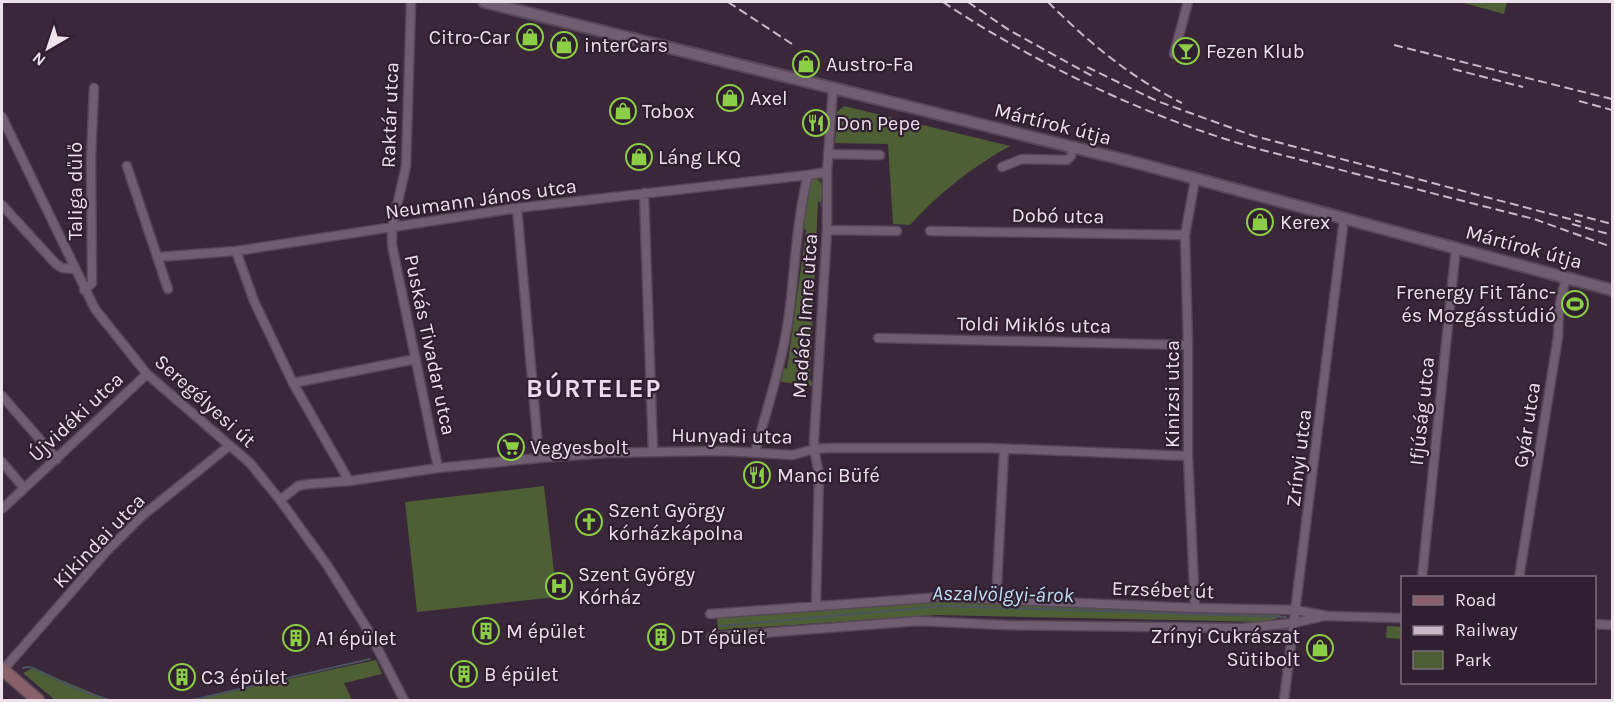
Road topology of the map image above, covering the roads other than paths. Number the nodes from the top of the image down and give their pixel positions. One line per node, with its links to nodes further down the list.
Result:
1 (411, 2): 20 (street, Raktár utca)
2 (484, 2): 6 (street, Mártírok útja)
3 (1188, 2): 4 (street)
4 (1174, 54)
5 (94, 88): 31 (street, Taliga dűlő)
6 (833, 88): 8 (street, Mártírok útja); 9 (street, Madách Imre utca)
7 (2, 117): 28 (street, Seregélyesi út)
8 (1073, 148): 12 (street); 15 (street, Mártírok útja)
9 (828, 154): 10 (street); 13 (street, Madách Imre utca)
10 (880, 155)
11 (127, 166): 27 (street)
12 (1002, 167)
13 (827, 172): 14 (street); 21 (street, Madách Imre utca)
14 (808, 175): 16 (street, Neumann János utca); 43 (street, Madách Imre utca)
15 (1196, 180): 19 (street, Mártírok útja); 24 (street, Kinizsi utca)
16 (644, 193): 18 (street, Neumann János utca); 42 (street)
17 (2, 205): 28 (street)
18 (517, 208): 20 (street, Neumann János utca); 45 (street)
19 (1344, 219): 25 (street, Mártírok útja); 58 (street, Zrínyi utca)
20 (392, 228): 26 (street, Neumann János utca); 35 (street, Puskás Tivadar utca)
21 (827, 230): 22 (street); 40 (street, Madách Imre utca)
22 (897, 231)
23 (930, 231): 24 (street, Dobó utca)
24 (1185, 235): 34 (street, Kinizsi utca)
25 (1456, 247): 29 (street, Mártírok útja); 53 (street, Ifjúság utca)
26 (236, 250): 27 (street, Neumann János utca); 37 (street)
27 (158, 257): 30 (street)
28 (74, 269): 31 (street, Seregélyesi út)
29 (1566, 277): 32 (street, Mártírok útja); 54 (street, Gyár utca)
30 (168, 289)
31 (84, 290): 36 (street, Seregélyesi út)
32 (1612, 290)
33 (878, 338): 34 (street, Toldi Miklós utca)
34 (1188, 345): 44 (street, Kinizsi utca)
35 (416, 359): 37 (street); 48 (street, Puskás Tivadar utca)
36 (147, 374): 39 (street, Seregélyesi út); 46 (street, Újvidéki utca)
37 (293, 383): 49 (street)
38 (2, 396): 46 (street)
39 (229, 446): 51 (street, Seregélyesi út); 66 (street, Kikindai utca)
40 (814, 449): 41 (street, Hunyadi utca); 43 (street, Hunyadi utca); 56 (street, Madách Imre utca)
41 (1004, 449): 44 (street, Hunyadi utca); 55 (street)
42 (653, 452): 43 (street, Hunyadi utca); 45 (street, Hunyadi utca)
43 (755, 452)
44 (1188, 456): 57 (street, Kinizsi utca)
45 (539, 458): 48 (street, Hunyadi utca)
46 (57, 459): 50 (street, Újvidéki utca)
47 (2, 462): 50 (street)
48 (438, 468): 49 (street, Hunyadi utca)
49 (349, 480): 51 (street, Hunyadi utca)
50 (24, 488): 52 (street, Újvidéki utca)
51 (280, 500): 68 (street, Seregélyesi út)
52 (2, 510)
53 (1422, 576)
54 (1519, 576)
55 (1000, 599): 56 (street, Erzsébet út); 57 (street, Erzsébet út)
56 (816, 606): 59 (street, Erzsébet út)
57 (1196, 608): 58 (street, Erzsébet út)
58 (1296, 610): 60 (street, Erzsébet út); 62 (street, Zrínyi utca)
59 (710, 614)
60 (1328, 616): 61 (street, Erzsébet út); 62 (street, Erzsébet út)
61 (1401, 618)
62 (1294, 623): 65 (street, Erzsébet út); 69 (street, Zrínyi utca)
63 (1596, 624): 64 (street)
64 (1612, 625)
65 (711, 637)
66 (2, 670): 67 (main road)
67 (38, 700)
68 (404, 700)
69 (1284, 700)

